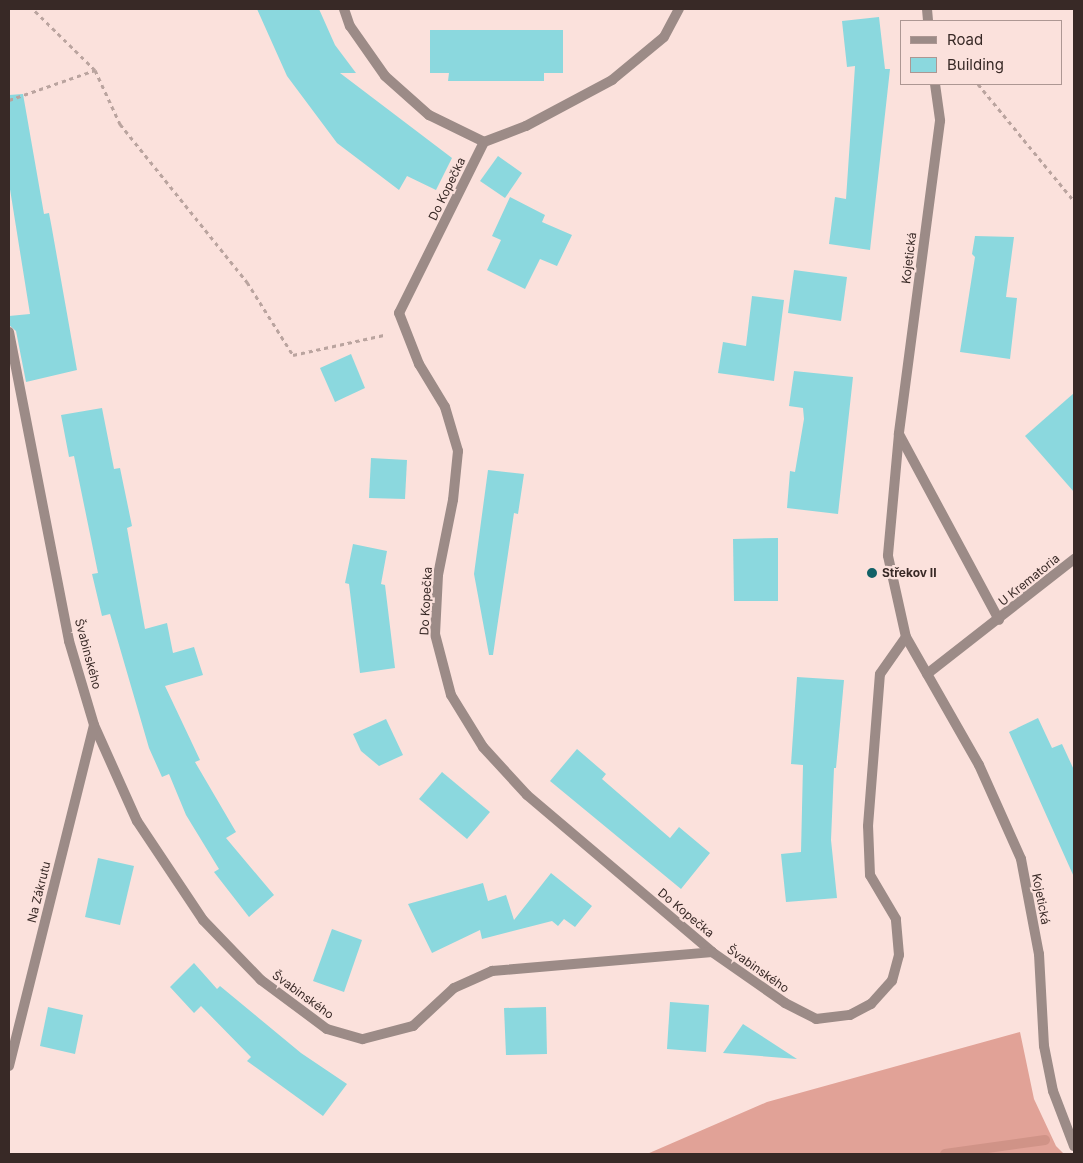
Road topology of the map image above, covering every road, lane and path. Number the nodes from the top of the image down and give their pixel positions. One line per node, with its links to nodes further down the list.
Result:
1 (33, 9): 4 (path)
2 (344, 9): 8 (street)
3 (679, 9): 8 (street)
4 (95, 70): 7 (path); 10 (path)
5 (935, 85): 12 (street, Kojetická)
6 (979, 85): 9 (path)
7 (9, 100)
8 (484, 142): 10 (street, Do Kopečka)
9 (1074, 200)
10 (406, 330): 18 (street, Do Kopečka)
11 (9, 332): 17 (street, Švabinského)
12 (899, 434): 14 (street); 15 (street, Kojetická)
13 (1074, 559): 14 (street, U Krematoria)
14 (1000, 620): 16 (street)
15 (906, 637): 16 (street, Kojetická); 18 (street, Švabinského)
16 (927, 674): 20 (street, Kojetická)
17 (94, 725): 18 (street, Švabinského); 19 (street, Na Zákrutu)
18 (712, 952)
19 (9, 1066)
20 (1074, 1146)

